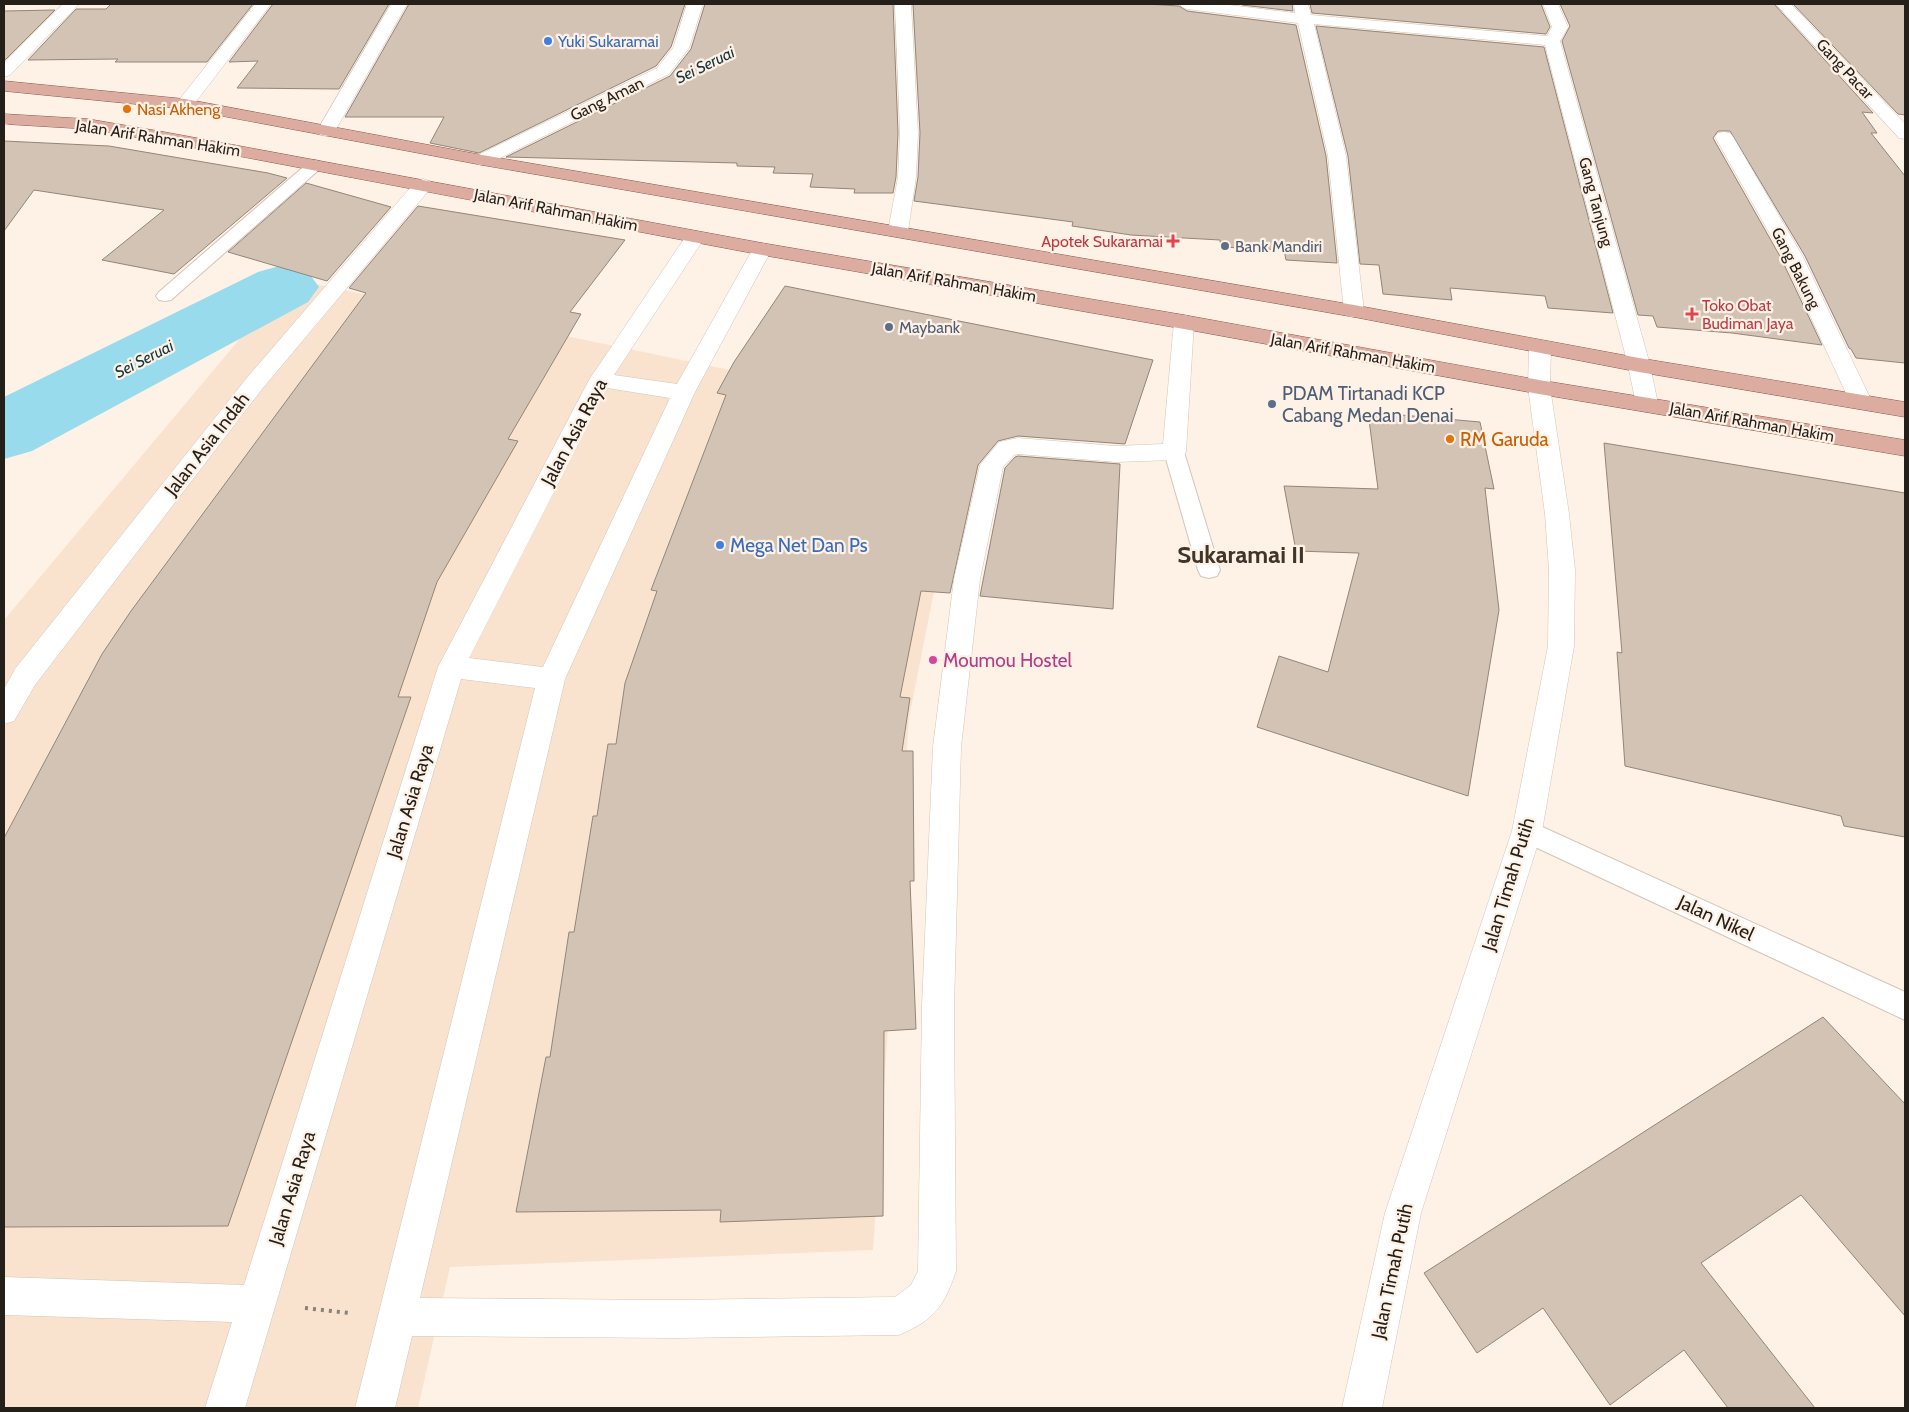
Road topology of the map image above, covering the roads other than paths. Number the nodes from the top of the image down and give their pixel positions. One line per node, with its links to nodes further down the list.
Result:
1 (71, 4): 11 (street)
2 (263, 4): 13 (street)
3 (399, 4): 15 (street)
4 (695, 4): 18 (street, Gang Aman)
5 (903, 4): 21 (street)
6 (1187, 4): 9 (street)
7 (1551, 4): 10 (street, Gang Tanjung)
8 (1783, 4): 16 (street, Gang Pacar)
9 (1303, 11): 10 (street); 25 (street)
10 (1552, 41): 28 (street, Gang Tanjung)
11 (4, 72)
12 (4, 86): 13 (main road, Jalan Arif Rahman Hakim)
13 (184, 104): 15 (main road, Jalan Arif Rahman Hakim)
14 (4, 120): 19 (main road, Jalan Arif Rahman Hakim)
15 (326, 131): 18 (main road, Jalan Arif Rahman Hakim)
16 (1905, 134)
17 (1724, 137): 32 (street, Gang Bakung)
18 (482, 160): 21 (main road, Jalan Arif Rahman Hakim)
19 (314, 165): 20 (main road, Jalan Arif Rahman Hakim); 24 (lane)
20 (423, 185): 22 (main road, Jalan Arif Rahman Hakim); 40 (street, Jalan Asia Indah)
21 (898, 231): 25 (main road, Jalan Arif Rahman Hakim)
22 (695, 237): 23 (main road, Jalan Arif Rahman Hakim); 29 (street, Jalan Asia Raya)
23 (762, 249): 26 (main road, Jalan Arif Rahman Hakim); 31 (street)
24 (165, 296)
25 (1354, 311): 27 (main road, Jalan Arif Rahman Hakim)
26 (1184, 322): 30 (main road, Jalan Arif Rahman Hakim); 36 (street)
27 (1540, 347): 28 (main road, Jalan Arif Rahman Hakim); 30 (street, Jalan Timah Putih)
28 (1639, 365): 32 (main road, Jalan Arif Rahman Hakim); 33 (street, Gang Tanjung)
29 (600, 380): 31 (street); 38 (street, Jalan Asia Raya)
30 (1538, 387): 33 (main road, Jalan Arif Rahman Hakim); 41 (street, Jalan Timah Putih)
31 (684, 392): 39 (street)
32 (1861, 402): 34 (main road, Jalan Arif Rahman Hakim)
33 (1647, 404): 35 (main road, Jalan Arif Rahman Hakim)
34 (1905, 410)
35 (1905, 448)
36 (1174, 452): 37 (lane); 45 (street)
37 (1209, 570)
38 (451, 667): 39 (street); 44 (street, Jalan Asia Raya)
39 (551, 679): 45 (street)
40 (4, 713)
41 (1527, 831): 42 (lane, Jalan Nikel); 48 (street, Jalan Timah Putih)
42 (1905, 1006)
43 (4, 1296): 44 (street)
44 (257, 1304): 46 (street, Jalan Asia Raya)
45 (396, 1317): 47 (street)
46 (225, 1408)
47 (375, 1408)
48 (1362, 1408)

